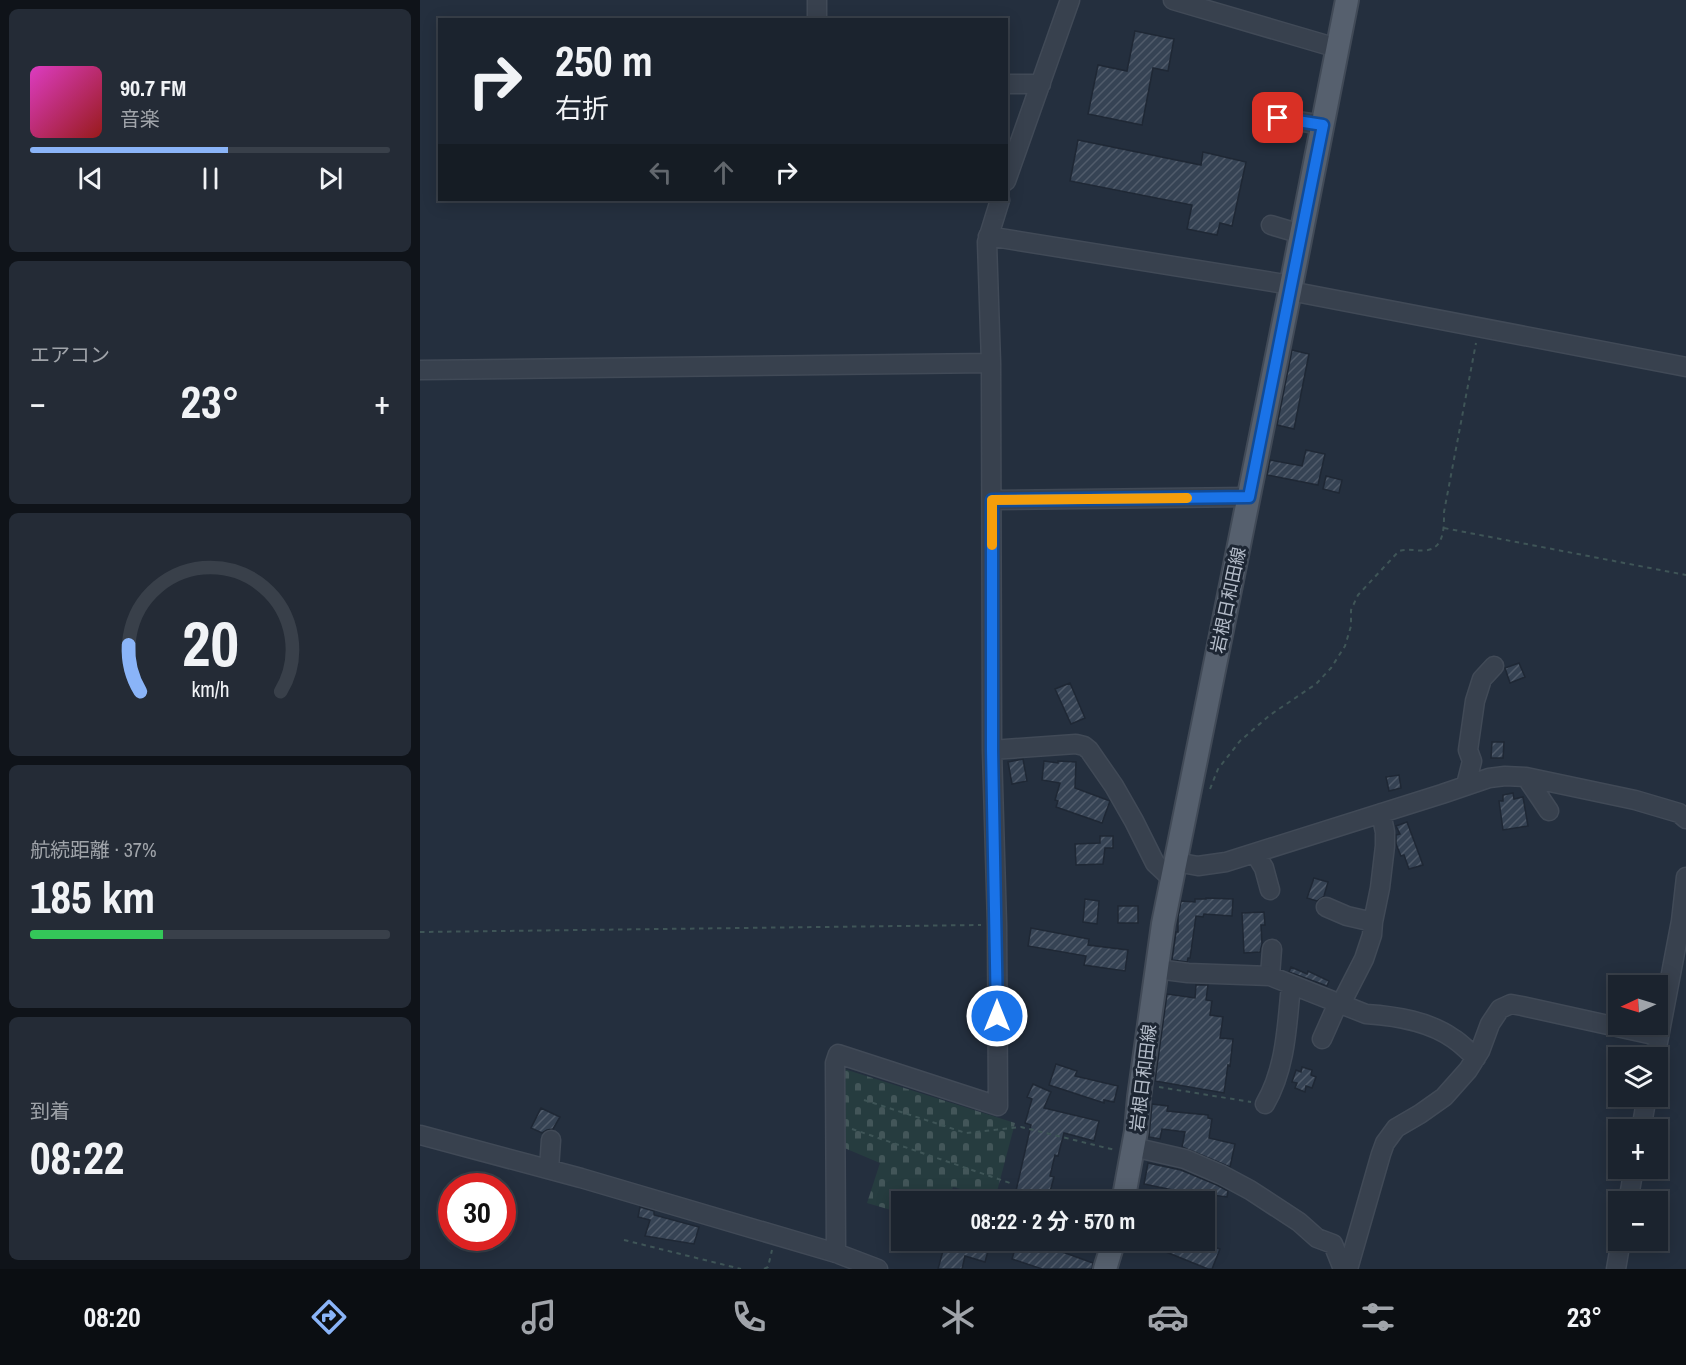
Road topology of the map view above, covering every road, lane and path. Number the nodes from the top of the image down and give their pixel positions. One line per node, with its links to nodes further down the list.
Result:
1 (816, 0): 5 (street)
2 (1070, 0): 8 (street)
3 (1173, 0): 6 (street)
4 (1347, 0): 6 (main road, 岩根日和田線)
5 (817, 18)
6 (1337, 48): 10 (main road, 岩根日和田線)
7 (1008, 84): 8 (street)
8 (1041, 84): 11 (street)
9 (1278, 118): 10 (street)
10 (1323, 125): 14 (main road, 岩根日和田線)
11 (1008, 175)
12 (1000, 201): 15 (street)
13 (1271, 225): 14 (street)
14 (1301, 234): 16 (main road, 岩根日和田線)
15 (988, 236): 16 (street); 18 (street)
16 (1291, 288): 17 (street); 21 (main road, 岩根日和田線)
17 (1479, 328): 19 (street); 23 (path)
18 (991, 363): 20 (street); 22 (street)
19 (1686, 367)
20 (420, 370)
21 (1249, 497): 22 (street); 34 (main road, 岩根日和田線)
22 (992, 500): 26 (street)
23 (1444, 528): 24 (path); 29 (path)
24 (1686, 574)
25 (1494, 666): 28 (street)
26 (992, 750): 34 (street); 39 (street)
27 (1526, 777): 28 (street); 30 (street); 32 (street)
28 (1466, 785): 31 (street)
29 (1206, 798)
30 (1548, 811)
31 (1381, 813): 33 (street); 38 (street)
32 (1686, 818)
33 (1255, 853): 34 (street); 36 (street)
34 (1174, 870): 42 (main road, 岩根日和田線)
35 (1686, 877): 46 (street)
36 (1270, 890)
37 (1326, 907): 38 (street)
38 (1373, 922): 45 (street)
39 (997, 925): 40 (path); 53 (street)
40 (420, 932)
41 (1272, 949): 43 (street)
42 (1157, 969): 43 (street); 50 (main road, 岩根日和田線)
43 (1270, 976): 44 (street)
44 (1291, 985): 45 (street); 52 (street)
45 (1338, 1003): 47 (street); 49 (street)
46 (1658, 1036): 48 (street); 49 (street)
47 (1322, 1040)
48 (1656, 1047)
49 (1476, 1058): 71 (street)
50 (1141, 1084): 52 (path); 56 (main road, 岩根日和田線)
51 (864, 1100): 56 (path)
52 (1265, 1104)
53 (836, 1123): 58 (path); 64 (street)
54 (420, 1135): 57 (street)
55 (551, 1140): 57 (street)
56 (1133, 1151): 59 (main road, 岩根日和田線); 70 (street)
57 (549, 1169): 60 (street)
58 (1013, 1184)
59 (1126, 1191)
60 (776, 1235): 64 (street); 67 (path)
61 (624, 1240): 66 (path)
62 (1111, 1251): 69 (main road)
63 (1619, 1251): 72 (street)
64 (836, 1253): 65 (street)
65 (856, 1266): 68 (street)
66 (741, 1269)
67 (765, 1269)
68 (878, 1269)
69 (1105, 1269)
70 (1343, 1269)
71 (1348, 1269)
72 (1616, 1269)

